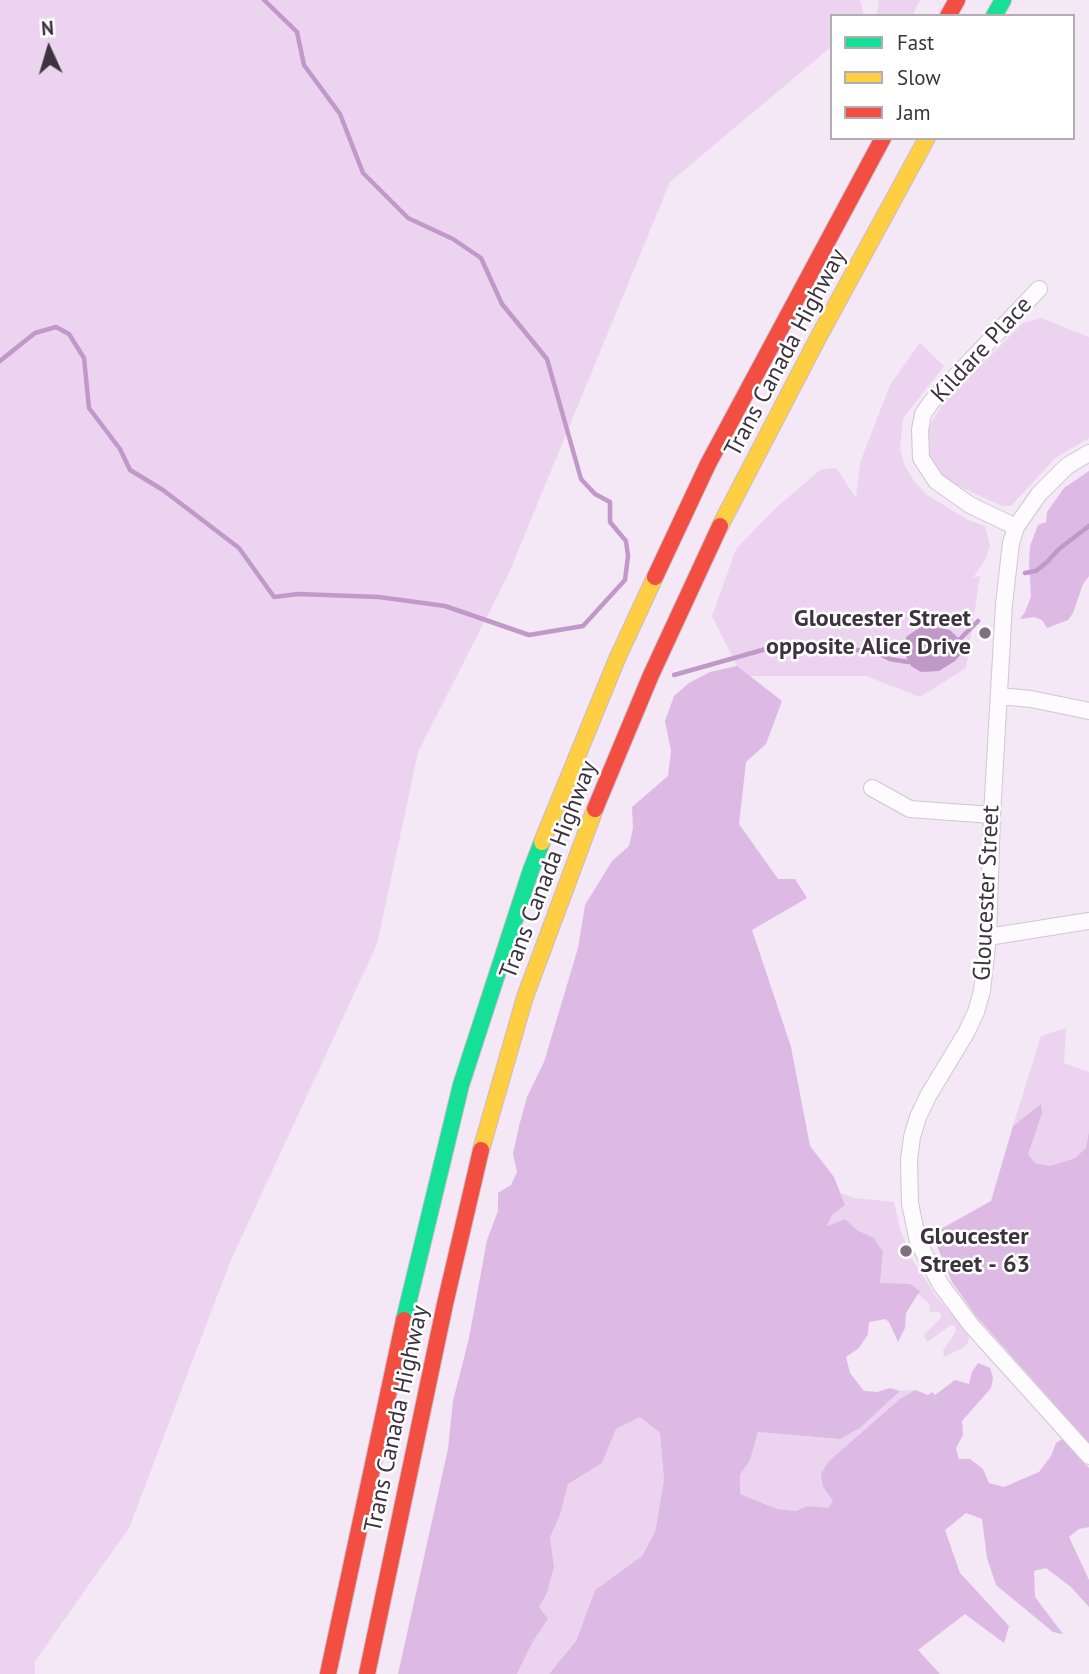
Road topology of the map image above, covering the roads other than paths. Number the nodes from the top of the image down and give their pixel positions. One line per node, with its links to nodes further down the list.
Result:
1 (882, 140): 13 (highway, Trans Canada Highway)
2 (926, 140): 14 (highway, Trans Canada Highway)
3 (1039, 289): 5 (street, Kildare Place)
4 (1089, 453): 5 (street, Gloucester Street)
5 (1016, 527): 6 (street, Gloucester Street)
6 (999, 696): 7 (street); 9 (street, Gloucester Street)
7 (1089, 711)
8 (872, 788): 9 (street)
9 (992, 815): 11 (street, Gloucester Street)
10 (1089, 921): 11 (street)
11 (988, 937): 12 (street, Gloucester Street)
12 (1089, 1456)
13 (328, 1674)
14 (367, 1674)

